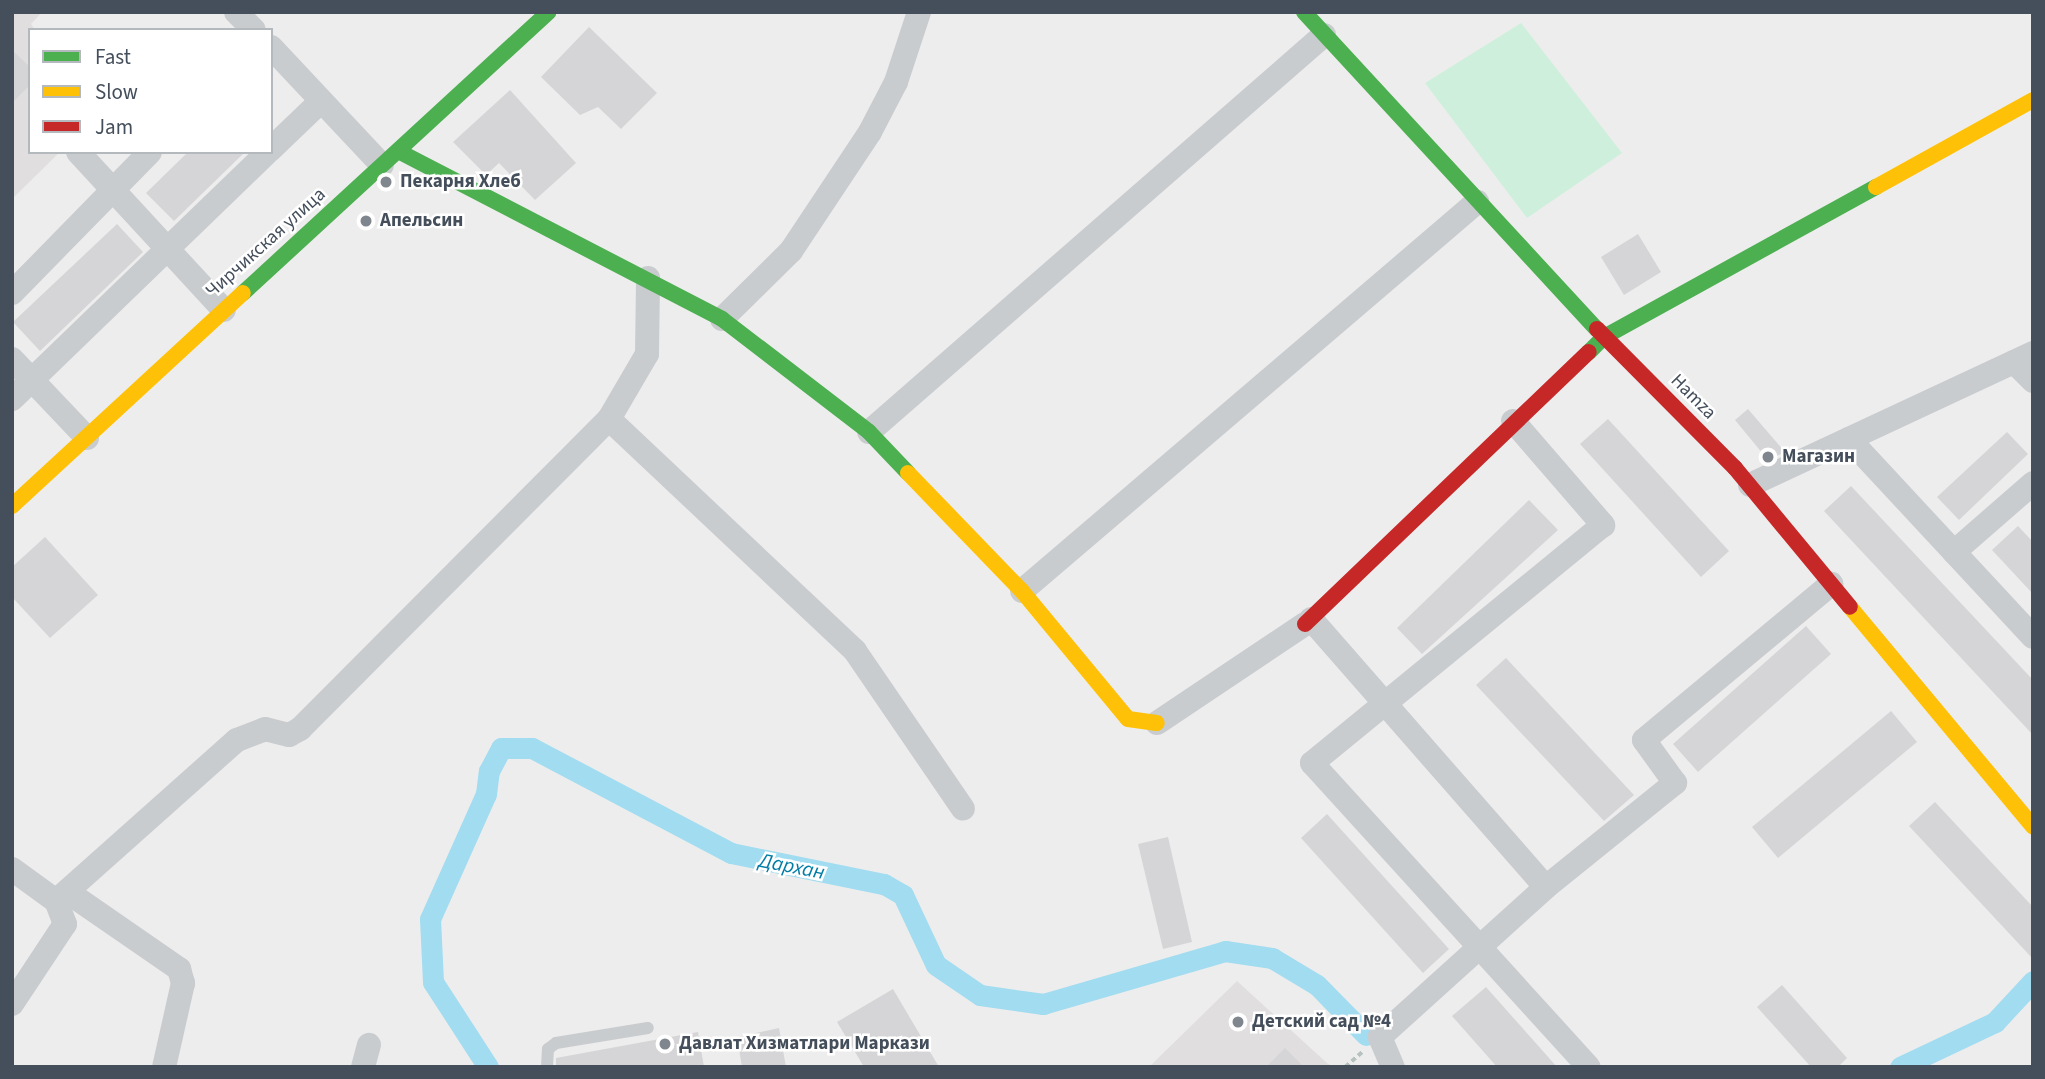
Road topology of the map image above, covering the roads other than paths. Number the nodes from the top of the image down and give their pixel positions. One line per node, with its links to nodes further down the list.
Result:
1 (236, 12): 5 (street)
2 (919, 12): 21 (street)
3 (1304, 12): 6 (street, Hamza)
4 (544, 14): 14 (street, Чирчикская улица)
5 (252, 28)
6 (1324, 35): 16 (street, Hamza); 30 (street)
7 (273, 49): 9 (street)
8 (2032, 99): 22 (street)
9 (321, 101): 10 (street); 14 (street)
10 (273, 146)
11 (80, 154): 15 (street)
12 (148, 154): 15 (street)
13 (265, 154): 17 (street)
14 (390, 158): 18 (street); 20 (street, Чирчикская улица)
15 (110, 188): 17 (street); 19 (street)
16 (1478, 202): 22 (street, Hamza); 38 (street)
17 (167, 249): 20 (street); 25 (street)
18 (648, 278): 21 (street); 28 (street)
19 (12, 293)
20 (224, 310): 31 (street, Чирчикская улица)
21 (722, 319): 30 (street)
22 (1604, 337): 29 (street); 33 (street, Hamza)
23 (2024, 357): 26 (street); 32 (street)
24 (12, 359): 25 (street)
25 (33, 379): 27 (street); 31 (street)
26 (2033, 381)
27 (12, 399)
28 (609, 419): 43 (street); 47 (street)
29 (1513, 421): 39 (street); 41 (street)
30 (869, 432): 38 (street)
31 (87, 438): 35 (street, Чирчикская улица)
32 (1849, 439): 33 (street); 36 (street)
33 (1750, 485): 37 (street, Hamza)
34 (2031, 488): 36 (street)
35 (12, 506)
36 (1954, 552): 40 (street)
37 (1831, 584): 44 (street, Hamza); 46 (street)
38 (1021, 591): 42 (street)
39 (1308, 622): 41 (street); 42 (street)
40 (2033, 637)
41 (1383, 706): 46 (street); 48 (street)
42 (1157, 723)
43 (963, 809)
44 (2033, 827)
45 (12, 869): 47 (street)
46 (1546, 887): 48 (street)
47 (62, 897): 49 (street); 51 (street)
48 (1476, 949): 53 (street); 54 (street)
49 (12, 1004)
50 (648, 1028): 52 (lane)
51 (164, 1067)
52 (547, 1067)
53 (1393, 1067)
54 (1589, 1067)

